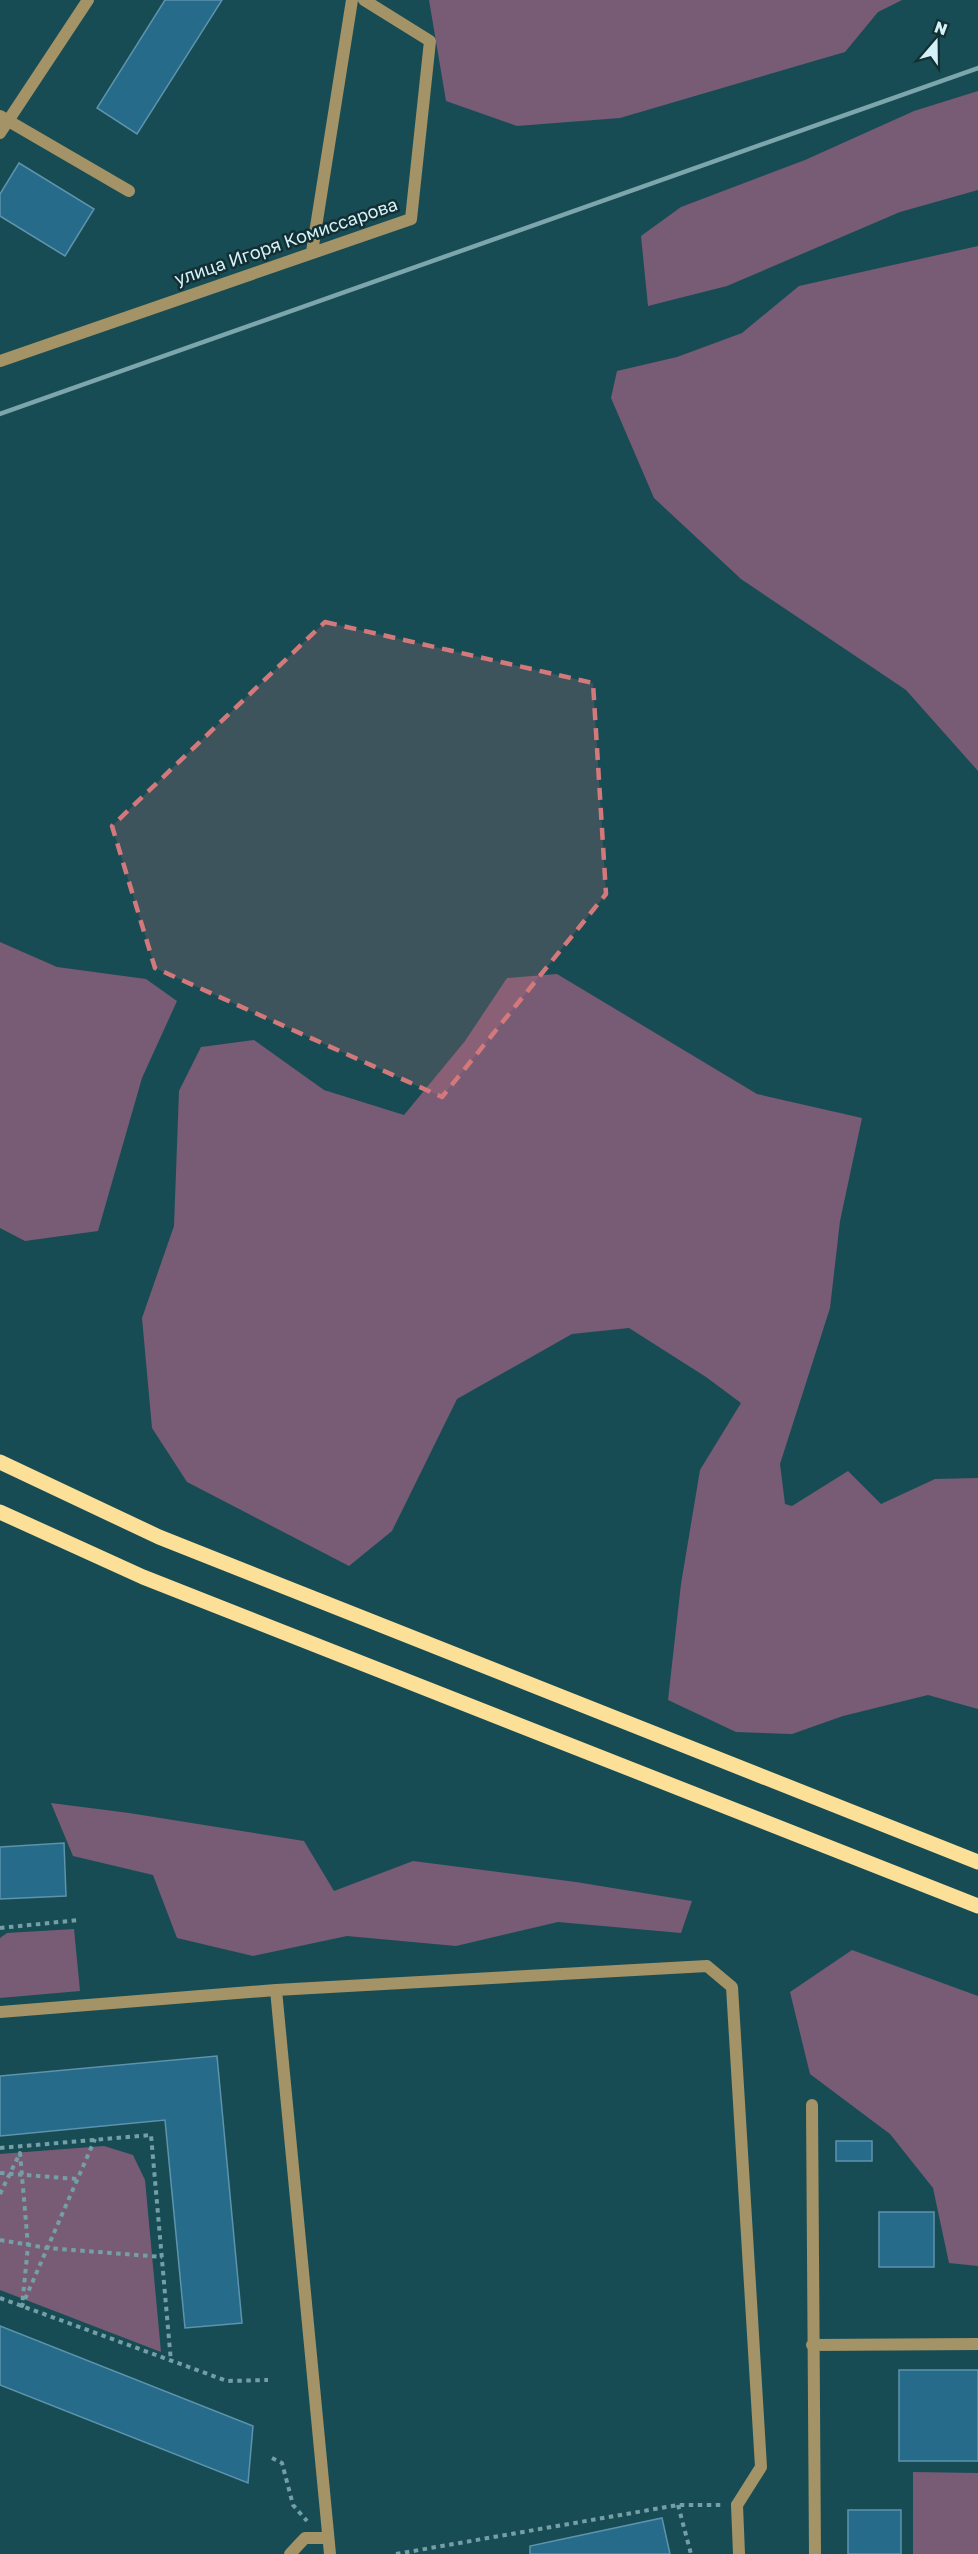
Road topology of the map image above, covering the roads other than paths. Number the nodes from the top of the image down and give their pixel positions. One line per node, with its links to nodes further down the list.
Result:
1 (88, 0): 4 (street)
2 (352, 0): 7 (street)
3 (364, 0): 7 (street, улица Игоря Комиссарова)
4 (4, 119): 5 (street); 6 (street)
5 (0, 133)
6 (129, 191)
7 (312, 252): 8 (street, улица Игоря Комиссарова)
8 (0, 362)
9 (0, 1462): 11 (main road)
10 (0, 1512): 12 (main road)
11 (978, 1863)
12 (978, 1906)
13 (276, 1990): 14 (street); 18 (street); 21 (street)
14 (0, 2012)
15 (812, 2105): 17 (street)
16 (978, 2344): 17 (street)
17 (812, 2345): 22 (street)
18 (328, 2538): 19 (street); 20 (street)
19 (290, 2554)
20 (330, 2554)
21 (739, 2554)
22 (815, 2554)

